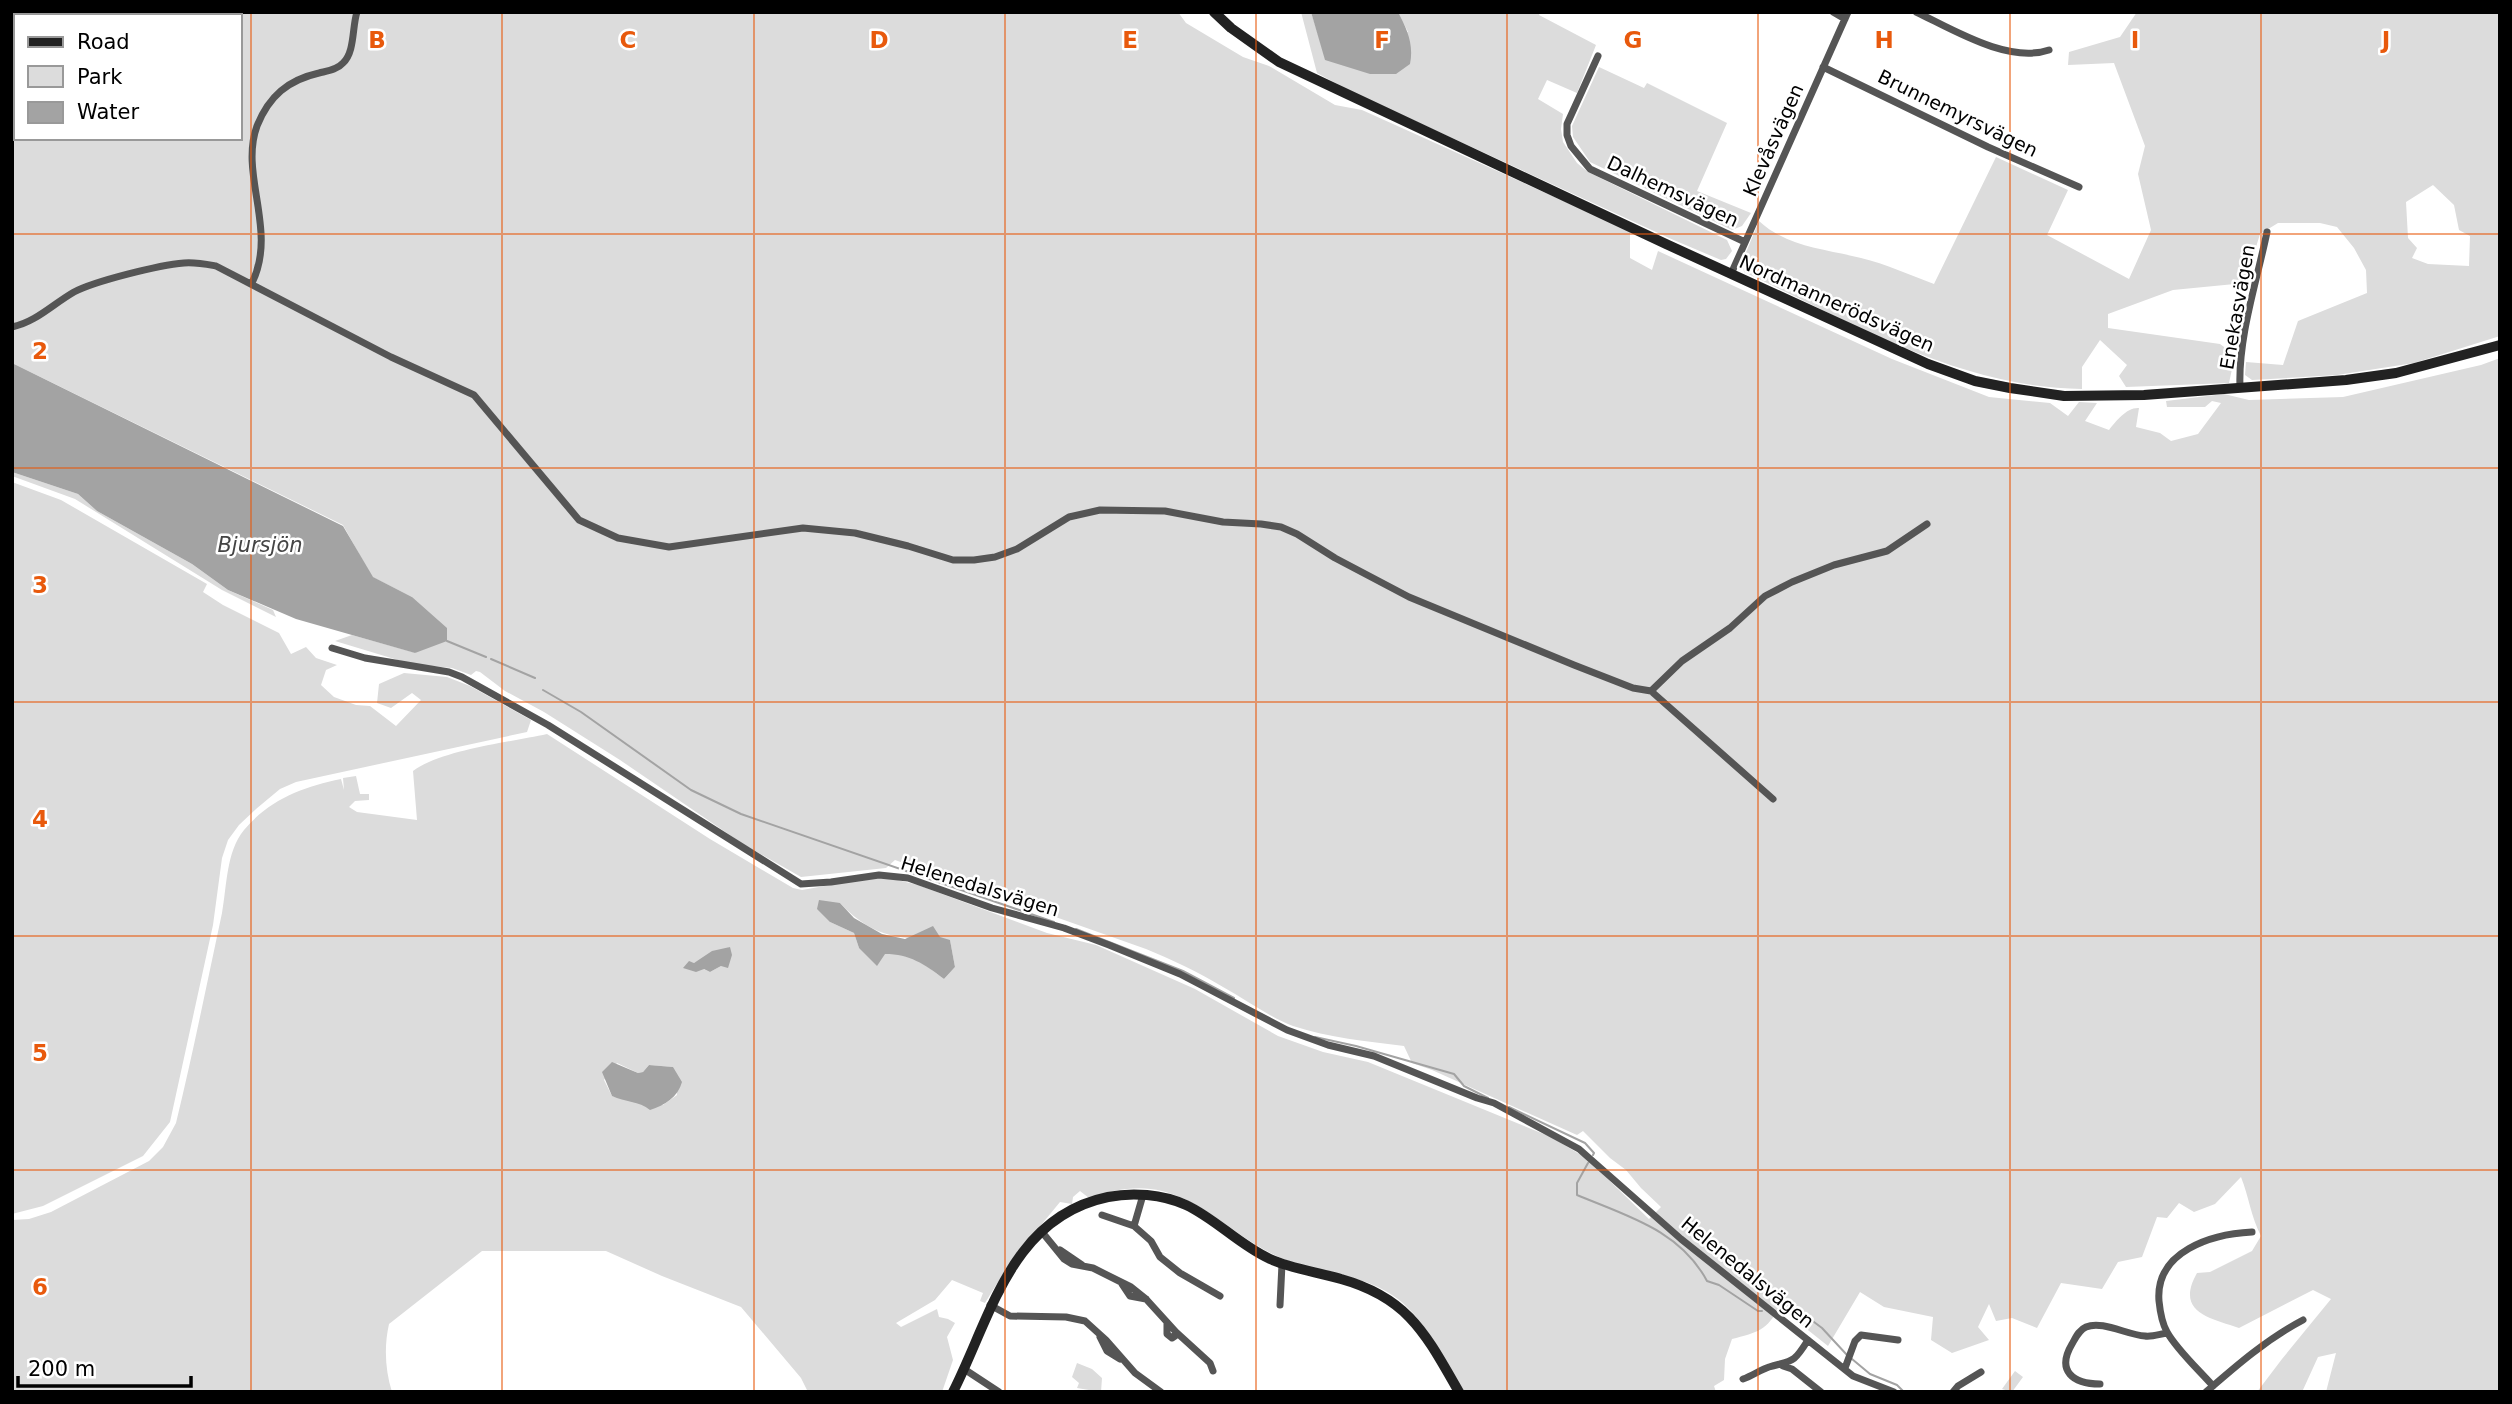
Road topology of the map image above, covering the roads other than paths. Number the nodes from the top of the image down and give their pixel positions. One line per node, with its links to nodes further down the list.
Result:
1 (357, 12): 13 (street)
2 (1214, 12): 12 (main road, Nordmannerödsvägen)
3 (1833, 12): 5 (street, Klevåsvägen)
4 (1916, 12): 6 (street)
5 (1847, 16): 8 (street, Klevåsvägen)
6 (2049, 50)
7 (1598, 56): 11 (street, Dalhemsvägen)
8 (1823, 67): 9 (street, Brunnemyrsvägen); 11 (street, Klevåsvägen)
9 (2079, 187)
10 (2267, 232): 16 (street, Enekasvägen)
11 (1745, 242): 12 (street, Klevåsvägen)
12 (1731, 274): 16 (main road, Nordmannerödsvägen)
13 (253, 284): 14 (street); 19 (street)
14 (12, 327)
15 (2500, 345): 16 (main road, Nordmannerödsvägen)
16 (2240, 387)
17 (1927, 524): 19 (street)
18 (332, 648): 32 (street, Helenedalsvägen)
19 (1651, 691): 20 (street)
20 (1773, 799)
21 (1143, 1195): 23 (street); 24 (main road); 26 (main road)
22 (1102, 1215): 23 (street)
23 (1134, 1226): 27 (street)
24 (1042, 1232): 29 (main road); 37 (street)
25 (2252, 1232): 31 (street)
26 (1282, 1264): 28 (street); 47 (main road)
27 (1220, 1296)
28 (1280, 1305)
29 (990, 1306): 36 (main road); 40 (street)
30 (2304, 1320): 42 (street)
31 (2167, 1333): 41 (street); 42 (street)
32 (1808, 1340): 34 (street); 35 (street, Helenedalsvägen)
33 (1898, 1340): 35 (street)
34 (1783, 1366): 39 (street); 48 (street)
35 (1845, 1368): 49 (street, Helenedalsvägen)
36 (964, 1369): 43 (main road); 44 (street)
37 (1213, 1371)
38 (1981, 1372): 50 (street)
39 (1743, 1379)
40 (1147, 1383): 45 (street); 46 (street)
41 (2100, 1384)
42 (2210, 1389)
43 (953, 1392)
44 (999, 1392)
45 (1152, 1392)
46 (1161, 1392)
47 (1459, 1392)
48 (1821, 1392)
49 (1894, 1392)
50 (1953, 1392)

